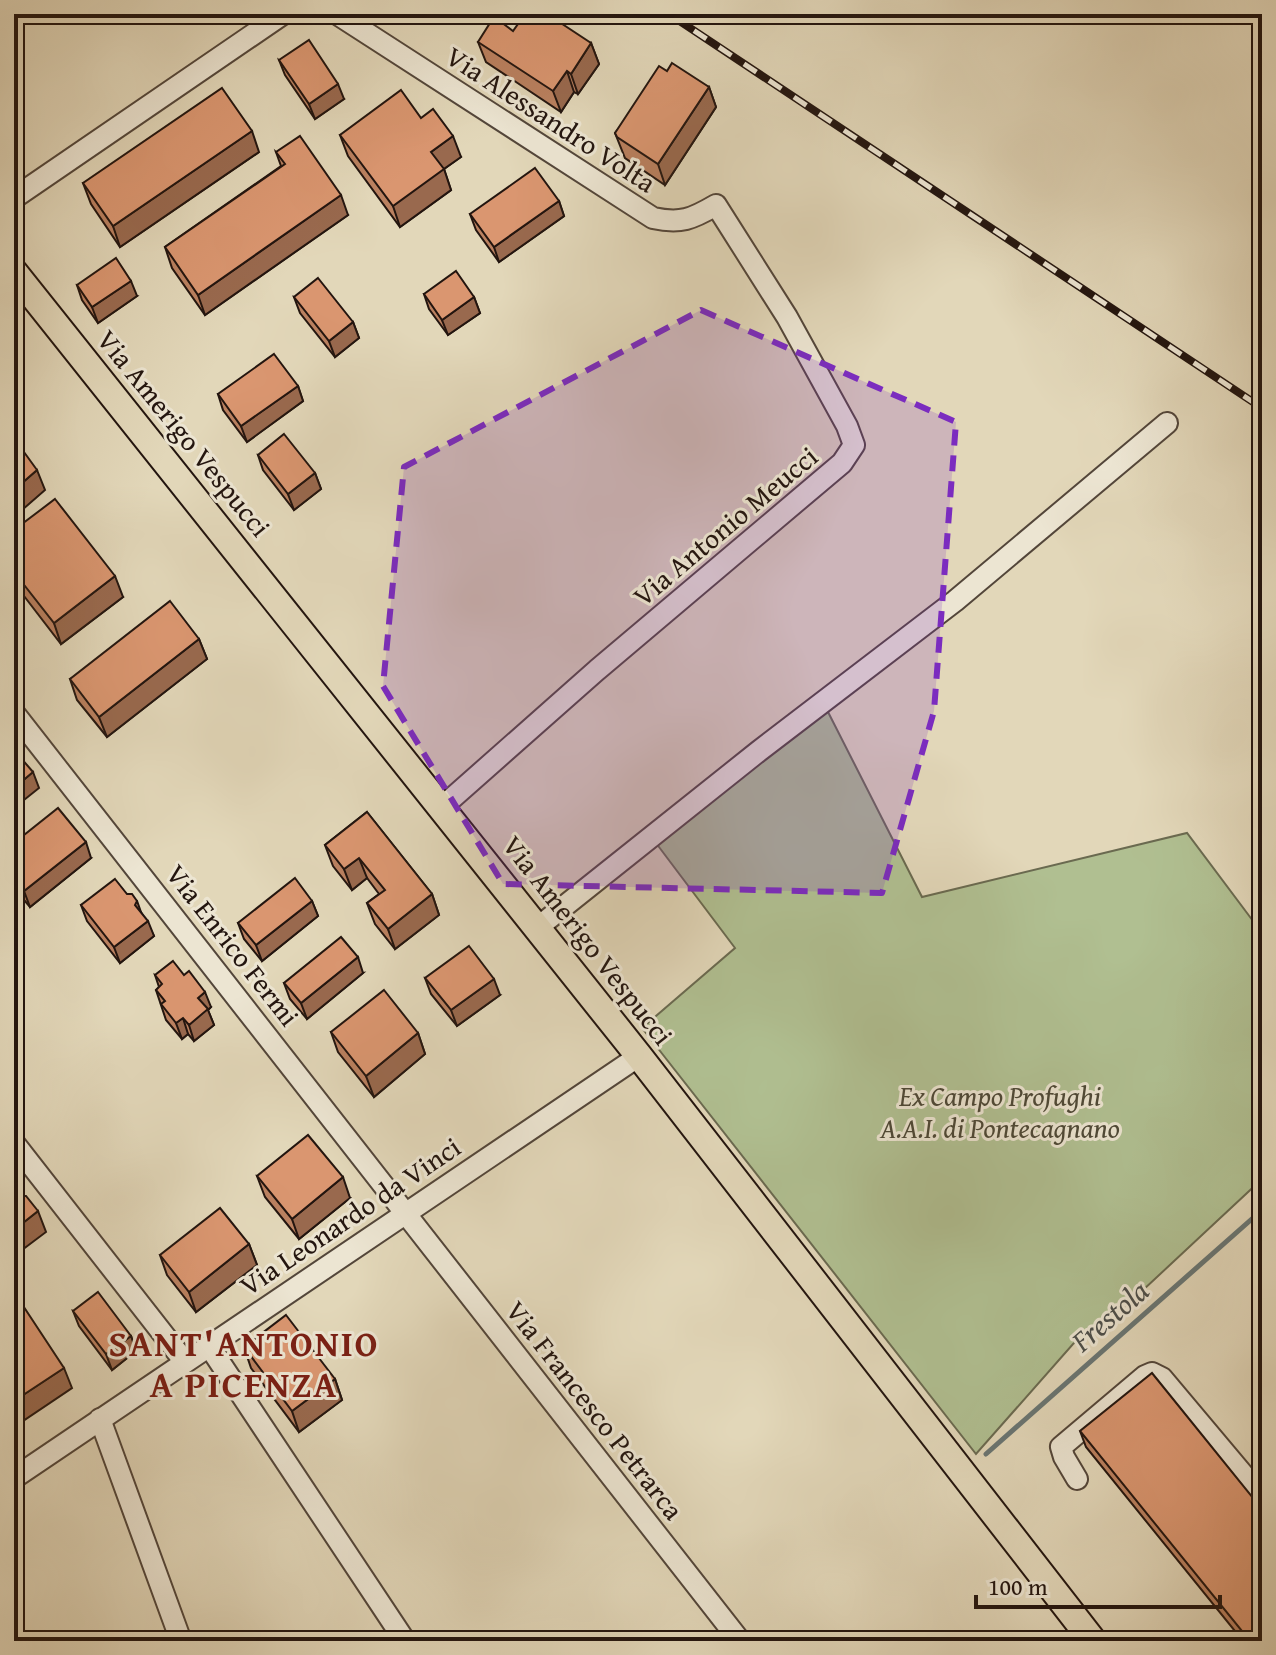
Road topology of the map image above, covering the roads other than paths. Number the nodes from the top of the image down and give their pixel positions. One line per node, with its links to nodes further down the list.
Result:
1 (283, 14): 3 (street)
2 (337, 14): 4 (street, Via Alessandro Volta)
3 (18, 198)
4 (701, 214): 9 (street, Via Antonio Meucci)
5 (14, 259): 6 (main road, Via Amerigo Vespucci)
6 (19, 278): 9 (main road, Via Amerigo Vespucci)
7 (1167, 423): 10 (street)
8 (14, 713): 13 (street, Via Enrico Fermi)
9 (441, 808): 10 (main road, Via Amerigo Vespucci)
10 (537, 928): 11 (main road, Via Amerigo Vespucci)
11 (639, 1056): 13 (street, Via Leonardo da Vinci); 23 (main road, Via Amerigo Vespucci)
12 (14, 1143): 15 (street)
13 (406, 1212): 14 (street, Via Leonardo da Vinci); 22 (street, Via Francesco Petrarca)
14 (209, 1346): 15 (street, Via Leonardo da Vinci); 21 (street)
15 (185, 1362): 16 (street, Via Leonardo da Vinci)
16 (100, 1419): 17 (street, Via Leonardo da Vinci); 20 (street)
17 (14, 1478)
18 (1077, 1479): 19 (street)
19 (1262, 1497)
20 (181, 1641)
21 (405, 1641)
22 (740, 1641)
23 (1093, 1641)

